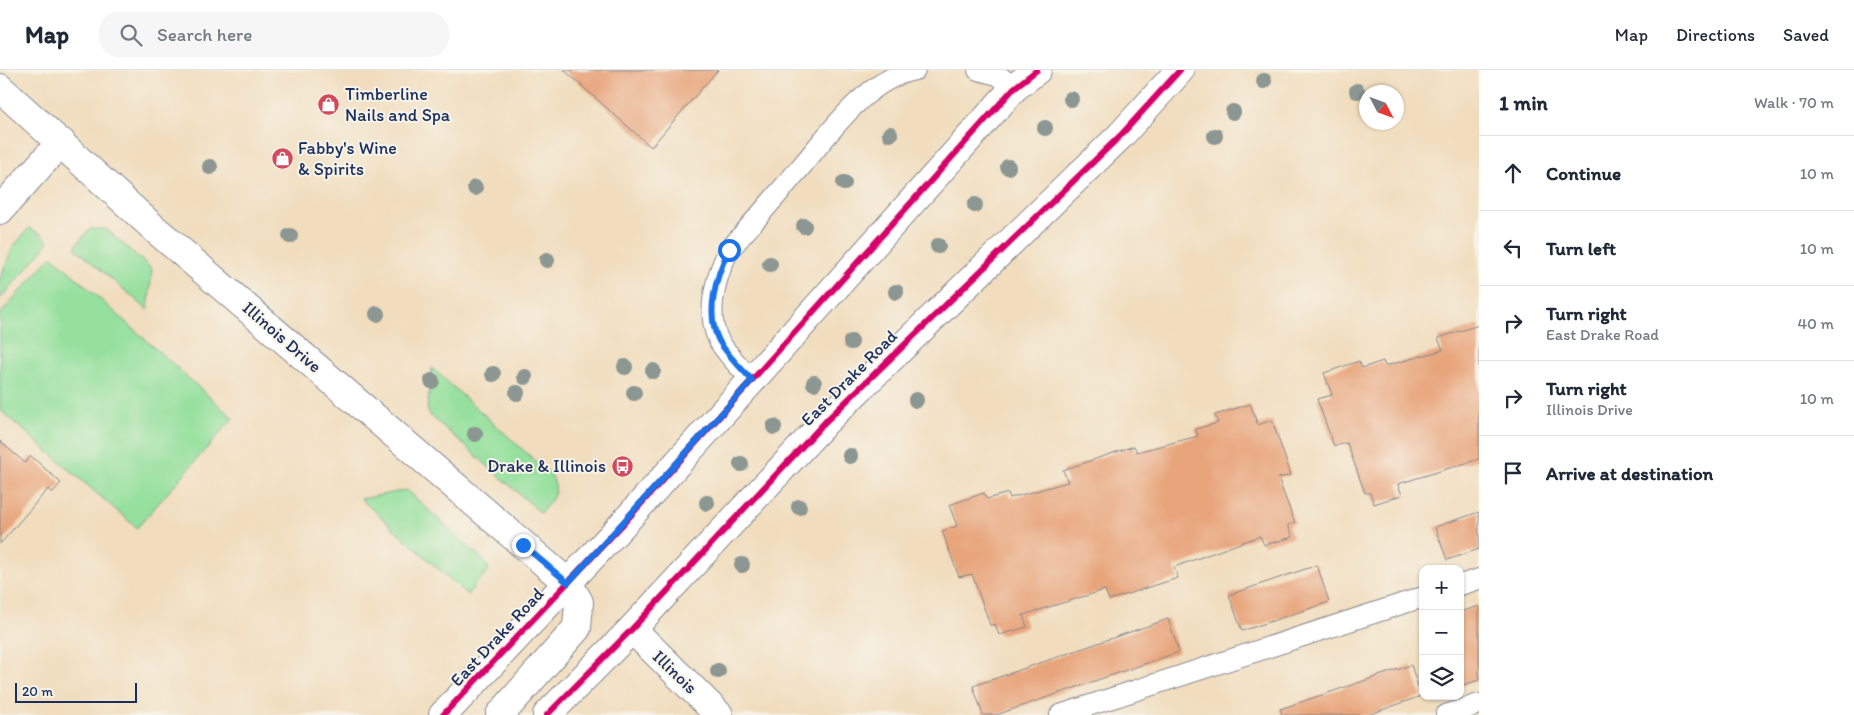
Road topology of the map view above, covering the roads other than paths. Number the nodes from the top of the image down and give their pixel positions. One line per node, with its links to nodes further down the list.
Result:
1 (915, 70): 9 (lane)
2 (978, 70): 6 (lane)
3 (1037, 70): 6 (main road, East Drake Road)
4 (1180, 70): 14 (main road, East Drake Road)
5 (0, 88): 7 (main road, Illinois Drive)
6 (1014, 88): 9 (main road, East Drake Road)
7 (61, 142): 8 (main road); 11 (main road, Illinois Drive)
8 (0, 210)
9 (752, 380): 11 (main road, East Drake Road)
10 (1479, 579): 12 (lane)
11 (568, 583): 16 (main road, East Drake Road); 17 (main road)
12 (1464, 584)
13 (1419, 598): 20 (lane)
14 (632, 629): 18 (main road, East Drake Road); 19 (main road, Illinois)
15 (1479, 704): 21 (lane)
16 (443, 715)
17 (500, 715)
18 (547, 715)
19 (719, 715)
20 (1060, 715)
21 (1446, 715)

